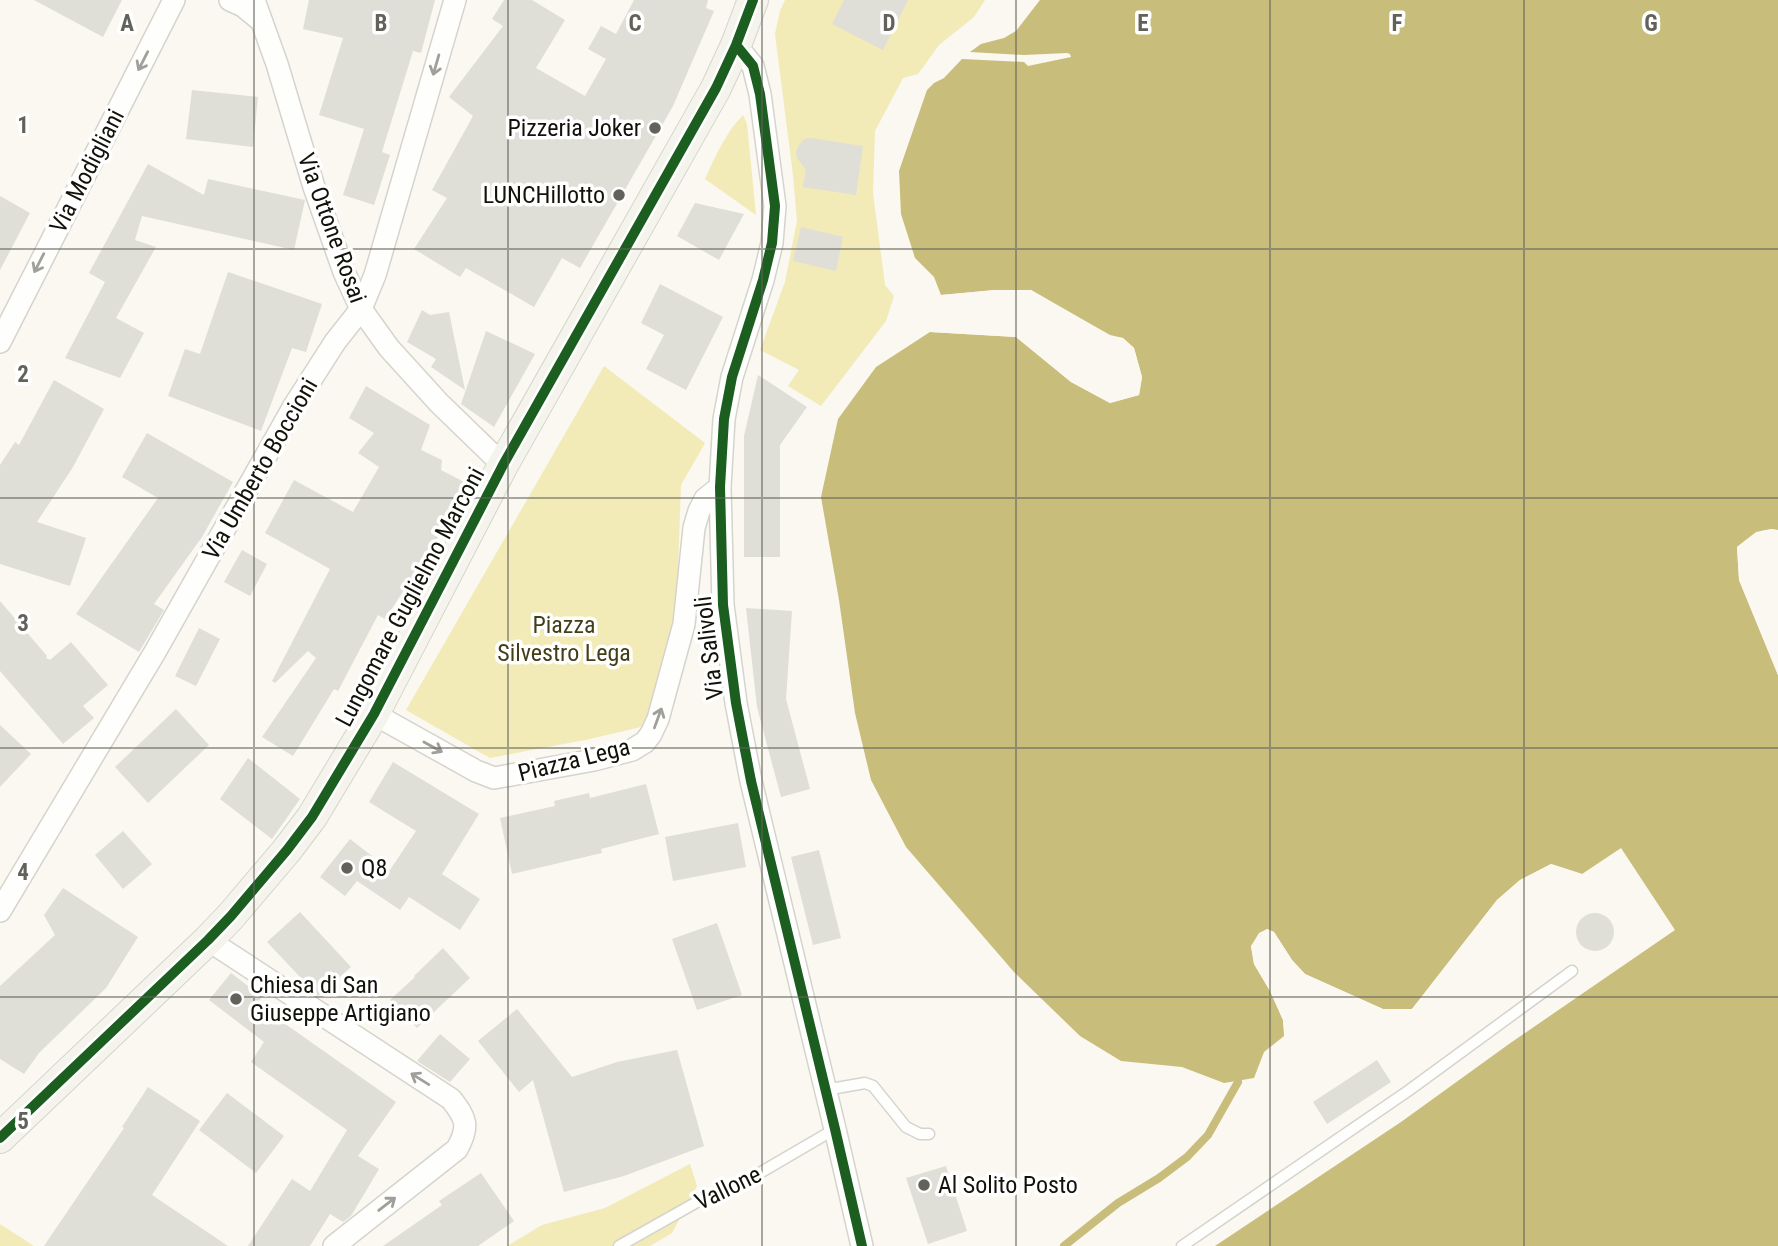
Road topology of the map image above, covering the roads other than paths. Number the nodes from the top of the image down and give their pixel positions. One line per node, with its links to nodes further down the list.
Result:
1 (174, 0): 8 (street, Via Modigliani, one-way to 8)
2 (230, 0): 5 (street, Via Ottone Rosai)
3 (455, 0): 7 (street, Via Umberto Boccioni, one-way to 7)
4 (753, 0): 6 (street, Lungomare Guglielmo Marconi)
5 (257, 10): 7 (street, Via Ottone Rosai)
6 (736, 45): 9 (street, Lungomare Guglielmo Marconi); 10 (street, Via Salivoli)
7 (361, 309): 9 (street, Via Ottone Rosai); 12 (street, Via Umberto Boccioni)
8 (0, 342)
9 (503, 465): 11 (street, Lungomare Guglielmo Marconi)
10 (720, 487): 11 (street, Piazza Lega, one-way to 10); 15 (street, Via Salivoli)
11 (374, 715): 13 (street, Lungomare Guglielmo Marconi)
12 (0, 911)
13 (208, 940): 18 (street, Lungomare Guglielmo Marconi); 19 (street, one-way to 13)
14 (1572, 971): 22 (lane)
15 (825, 1090): 16 (street, Via Salivoli); 17 (lane)
16 (835, 1129): 20 (lane, Vallone); 21 (street, Via Salivoli)
17 (929, 1134)
18 (0, 1138)
19 (334, 1246)
20 (620, 1246)
21 (862, 1246)
22 (1182, 1246)

